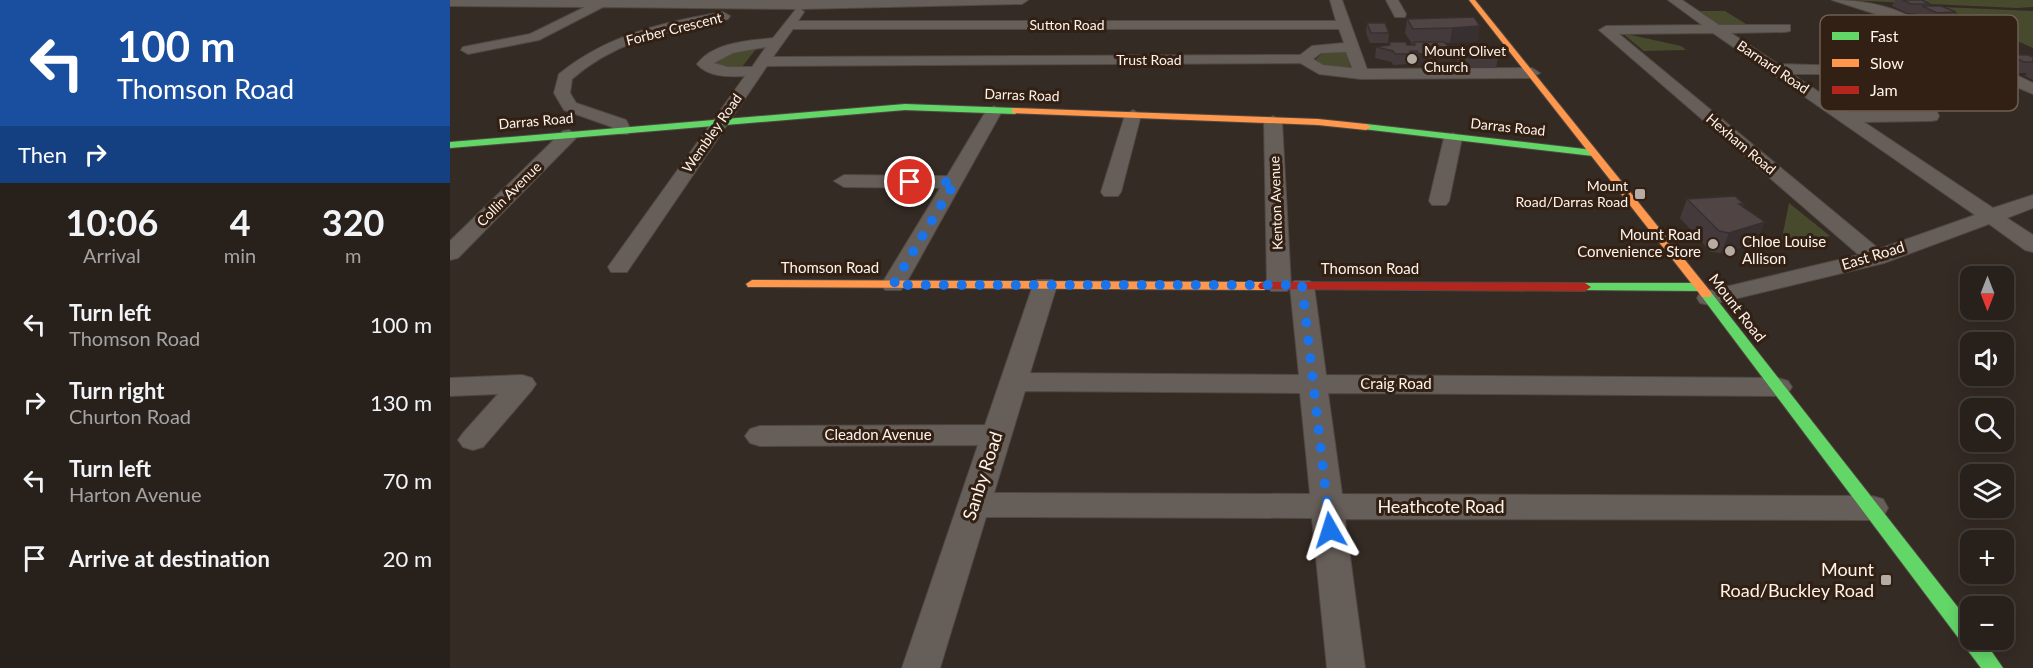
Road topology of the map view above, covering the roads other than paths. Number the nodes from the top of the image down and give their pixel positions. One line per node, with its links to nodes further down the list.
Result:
1 (897, 0): 2 (street); 11 (street)
2 (1022, 0)
3 (1336, 0): 17 (street)
4 (1392, 0): 14 (street)
5 (1472, 0): 28 (street, Mount Road)
6 (1674, 0): 20 (street, Barnard Road)
7 (1838, 0): 16 (street)
8 (450, 2): 9 (street)
9 (492, 2): 12 (street); 15 (street)
10 (626, 2): 12 (street); 13 (street)
11 (804, 2): 13 (street); 18 (street, Wembley Road)
12 (603, 3): 23 (street)
13 (776, 4): 40 (street, Forber Crescent)
14 (1400, 14)
15 (463, 15)
16 (1894, 15)
17 (1345, 25): 18 (street, Sutton Road); 22 (street)
18 (788, 26): 21 (street, Wembley Road)
19 (1785, 28): 20 (street)
20 (1717, 29): 26 (street, Barnard Road); 53 (street, Hexham Road)
21 (776, 42): 25 (street, Wembley Road); 25 (street, Trust Road)
22 (1352, 47): 24 (street); 29 (street)
23 (453, 54)
24 (1303, 59): 25 (street, Trust Road); 29 (street, Trust Road)
25 (758, 66): 39 (street, Wembley Road)
26 (1776, 69): 27 (street); 32 (street, Barnard Road)
27 (1820, 69)
28 (1532, 73): 29 (street, Trust Road); 44 (street, Mount Road)
29 (1361, 74)
30 (2018, 83): 31 (street)
31 (2033, 89)
32 (1820, 99)
33 (994, 111): 35 (street, Darras Road); 39 (street, Darras Road); 46 (street)
34 (1838, 111): 37 (street, Barnard Road)
35 (1133, 115): 38 (street, Darras Road); 47 (street)
36 (1931, 116): 37 (street)
37 (1847, 117): 50 (street, Barnard Road)
38 (1273, 121): 42 (street, Darras Road); 58 (street, Kenton Avenue)
39 (720, 122): 40 (street, Darras Road); 54 (street, Wembley Road)
40 (622, 130): 41 (street, Darras Road)
41 (569, 135): 43 (street, Darras Road); 52 (street, Collin Avenue)
42 (1453, 138): 44 (street, Darras Road); 48 (street)
43 (450, 145)
44 (1593, 153): 59 (street, Mount Road)
45 (844, 181): 46 (street)
46 (955, 182): 56 (street)
47 (1111, 192)
48 (1439, 201)
49 (2033, 201): 50 (street, East Road)
50 (1991, 214): 51 (street, Barnard Road); 53 (street, East Road)
51 (2033, 245)
52 (450, 254)
53 (1876, 258): 59 (street, East Road)
54 (619, 267)
55 (752, 284): 56 (street, Thomson Road)
56 (893, 285): 57 (street, Thomson Road)
57 (1045, 285): 58 (street, Thomson Road); 60 (street, Sanby Road)
58 (1291, 286): 59 (street, Thomson Road); 61 (street, Kenton Avenue)
59 (1704, 292): 63 (street, Mount Road)
60 (1013, 382): 61 (street, Craig Road); 64 (street, Sanby Road)
61 (1314, 384): 63 (street, Craig Road); 68 (street, Kenton Avenue)
62 (450, 387): 66 (street)
63 (1778, 387): 69 (street, Mount Road)
64 (996, 435): 65 (street, Cleadon Avenue); 67 (street, Sanby Road)
65 (760, 436)
66 (473, 440)
67 (973, 505): 68 (street, Heathcote Road); 70 (street, Sanby Road)
68 (1328, 507): 69 (street, Heathcote Road); 71 (street, Kenton Avenue)
69 (1872, 508): 72 (street, Mount Road)
70 (921, 668)
71 (1346, 668)
72 (1993, 668)

